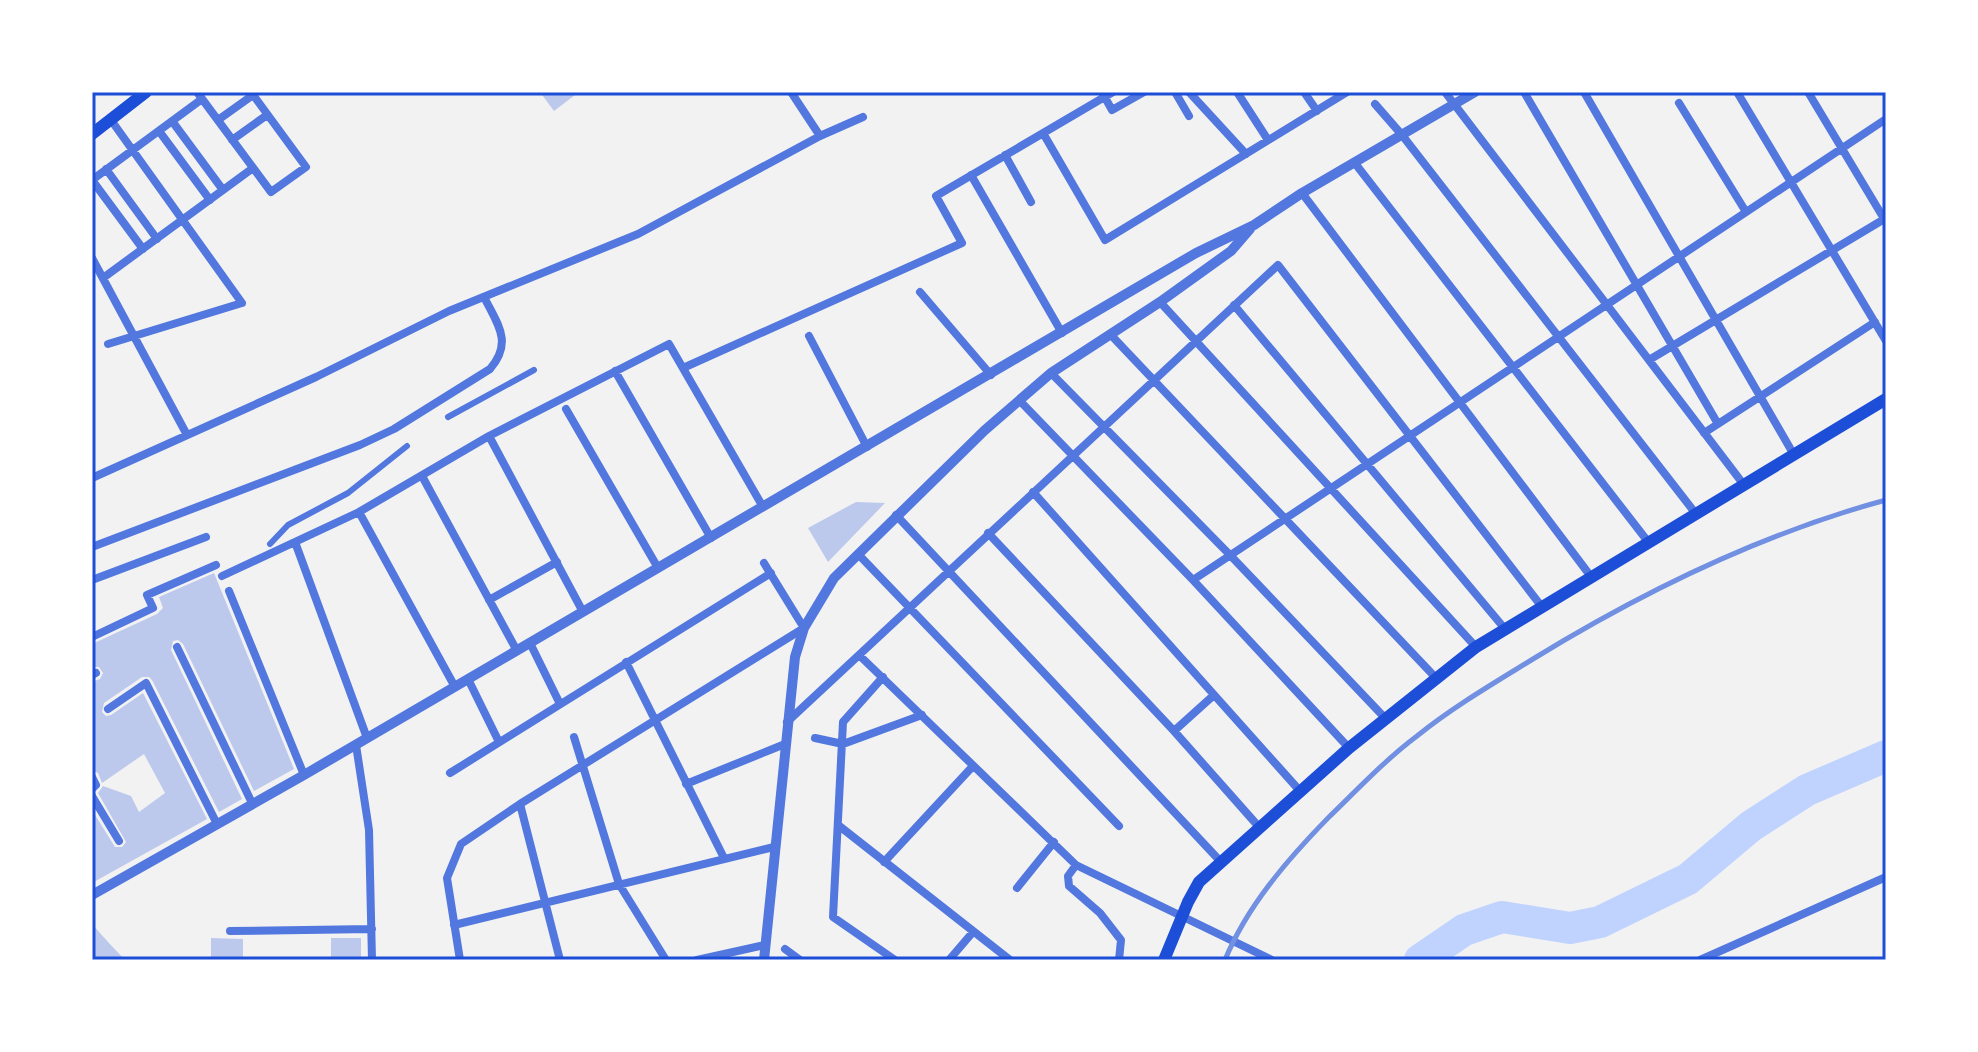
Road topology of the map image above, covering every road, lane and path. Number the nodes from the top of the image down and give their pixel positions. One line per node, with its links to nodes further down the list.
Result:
1 (791, 92): 33 (street)
2 (1144, 92): 14 (street)
3 (1175, 92): 23 (street)
4 (1189, 92): 38 (street)
5 (1237, 92): 35 (street)
6 (1304, 92): 21 (street)
7 (1347, 92): 21 (street)
8 (1445, 92): 20 (street)
9 (1475, 92): 20 (street)
10 (1524, 92): 59 (street)
11 (1584, 92): 56 (street)
12 (1737, 92): 44 (street)
13 (1808, 92): 36 (street)
14 (1106, 93): 30 (street)
15 (138, 94): 26 (main road)
16 (252, 94): 22 (street); 27 (street)
17 (199, 96): 27 (street); 28 (street)
18 (1679, 103): 49 (street)
19 (1375, 104): 32 (street)
20 (1455, 104): 32 (street); 63 (street)
21 (1317, 111): 35 (street)
22 (267, 115): 34 (street); 41 (street)
23 (1189, 116)
24 (863, 117): 33 (street)
25 (1886, 119): 36 (street)
26 (111, 120): 31 (main road); 37 (street)
27 (218, 120): 34 (street)
28 (172, 121): 29 (street); 45 (street)
29 (159, 131): 37 (street); 47 (street)
30 (1043, 133): 38 (street); 39 (street)
31 (92, 134)
32 (1402, 135): 40 (street); 71 (street)
33 (820, 136): 61 (street)
34 (232, 140): 41 (street)
35 (1268, 140): 38 (street)
36 (1843, 147): 44 (street); 51 (street)
37 (133, 150): 42 (street); 50 (street)
38 (1246, 154)
39 (1005, 155): 43 (street); 48 (street)
40 (1354, 162): 46 (street); 77 (street)
41 (253, 168): 45 (street)
42 (106, 169): 53 (street); 54 (street)
43 (971, 175): 67 (street); 78 (street)
44 (1791, 182): 49 (street); 55 (street)
45 (223, 190): 47 (street)
46 (1302, 193): 52 (street); 87 (street)
47 (210, 200): 50 (street)
48 (1031, 202)
49 (1746, 212): 56 (street)
50 (183, 220): 53 (street); 69 (street)
51 (1885, 220): 55 (street)
52 (1254, 225): 62 (street); 67 (street)
53 (157, 239): 54 (street)
54 (143, 249): 58 (street)
55 (1832, 251): 65 (street); 66 (street)
56 (1679, 256): 59 (street); 65 (street)
57 (92, 258): 58 (street)
58 (103, 278): 69 (street)
59 (1636, 285): 63 (street); 75 (street)
60 (920, 292): 82 (street)
61 (484, 297): 93 (street); 117 (street)
62 (1160, 302): 68 (street); 72 (street)
63 (1607, 304): 71 (street); 76 (street)
64 (1234, 305): 72 (street); 94 (street); 100 (street)
65 (1716, 320): 75 (street); 84 (street)
66 (1875, 322): 73 (street); 84 (street)
67 (1062, 333): 82 (street)
68 (1110, 334): 81 (street); 83 (street)
69 (134, 336): 74 (street); 93 (street)
70 (809, 336): 97 (street)
71 (1558, 336): 77 (street); 108 (street)
72 (1196, 341): 83 (street); 104 (street)
73 (1886, 341)
74 (108, 344)
75 (1672, 346): 76 (street); 90 (street)
76 (1649, 360): 92 (street)
77 (1513, 367): 87 (street); 115 (street)
78 (683, 368): 80 (street); 106 (street)
79 (534, 370): 89 (street)
80 (615, 371): 95 (street); 113 (street)
81 (1051, 373): 86 (street); 91 (street)
82 (991, 375): 97 (street)
83 (1154, 380): 91 (street); 110 (street)
84 (1760, 396): 90 (street); 99 (street)
85 (1886, 399): 99 (main road)
86 (1019, 400): 98 (street); 109 (street)
87 (1459, 402): 94 (street); 127 (street)
88 (566, 409): 123 (street)
89 (448, 417)
90 (1718, 424): 92 (street)
91 (1103, 426): 98 (street); 119 (street)
92 (1704, 433): 103 (street)
93 (187, 435): 102 (street)
94 (1410, 435): 100 (street); 133 (street)
95 (489, 436): 101 (street); 120 (street)
96 (407, 446): 116 (street)
97 (867, 447): 106 (street)
98 (1072, 455): 105 (street); 129 (street)
99 (1794, 455): 103 (main road)
100 (1367, 464): 104 (street); 136 (street)
101 (422, 476): 107 (street); 131 (street)
102 (92, 478)
103 (1744, 485): 108 (main road)
104 (1330, 488): 110 (street); 140 (street)
105 (1033, 492): 111 (street); 148 (street)
106 (763, 507): 113 (street)
107 (359, 512): 114 (street); 147 (street)
108 (1696, 514): 115 (main road)
109 (896, 515): 118 (street); 124 (street)
110 (1285, 518): 119 (street); 145 (street)
111 (988, 533): 124 (street); 155 (street)
112 (206, 537): 128 (street)
113 (711, 538): 123 (street)
114 (295, 542): 126 (street); 157 (street)
115 (1649, 543): 127 (main road)
116 (270, 544)
117 (92, 547)
118 (858, 554): 132 (street); 135 (street)
119 (1230, 555): 129 (street); 152 (street)
120 (557, 562): 131 (street); 134 (street)
121 (764, 563): 125 (street)
122 (216, 565): 137 (street)
123 (658, 568): 134 (street)
124 (949, 569): 132 (street); 184 (street)
125 (771, 573): 135 (street); 143 (street)
126 (222, 576)
127 (1592, 578): 133 (main road)
128 (92, 580)
129 (1193, 580): 163 (street)
130 (229, 591): 167 (street)
131 (489, 600): 141 (street)
132 (909, 607): 142 (street); 177 (street)
133 (1542, 607): 136 (main road)
134 (583, 612): 138 (street)
135 (804, 628): 153 (street); 154 (street)
136 (1505, 629): 140 (main road)
137 (92, 637)
138 (530, 643): 141 (street); 149 (street)
139 (177, 647): 173 (street)
140 (1476, 647): 145 (main road)
141 (517, 651): 146 (street)
142 (859, 655): 144 (street); 154 (street)
143 (626, 662): 149 (street); 153 (street)
144 (883, 677): 151 (street); 161 (street)
145 (1436, 678): 152 (main road)
146 (468, 679): 147 (street); 159 (street)
147 (455, 687): 157 (street)
148 (1214, 695): 155 (street); 171 (street)
149 (560, 704): 159 (street)
150 (108, 709): 175 (street)
151 (922, 715): 161 (street); 165 (street)
152 (1385, 718): 163 (main road)
153 (655, 720): 164 (street); 169 (street)
154 (787, 722): 160 (street)
155 (1174, 731): 178 (street)
156 (574, 737): 164 (street)
157 (367, 738): 162 (street)
158 (815, 738): 161 (street)
159 (499, 742): 166 (street)
160 (785, 744): 169 (street); 181 (street)
161 (843, 744): 176 (street)
162 (356, 745): 167 (street); 192 (street)
163 (1349, 748): 171 (main road)
164 (582, 765): 174 (street); 187 (street)
165 (973, 766): 180 (street); 183 (street)
166 (450, 773)
167 (304, 775): 173 (street)
168 (92, 777): 170 (street)
169 (686, 784): 182 (street)
170 (92, 789)
171 (1300, 791): 178 (main road)
172 (92, 796): 179 (street)
173 (252, 803): 175 (street)
174 (520, 804): 190 (street); 191 (street)
175 (217, 824): 189 (street)
176 (838, 825): 183 (street); 204 (street)
177 (1119, 826)
178 (1259, 827): 184 (main road)
179 (119, 841)
180 (1054, 842): 185 (street); 188 (street)
181 (774, 847): 182 (street); 195 (street)
182 (724, 858): 187 (street)
183 (884, 862): 194 (street)
184 (1221, 862): 208 (main road)
185 (1076, 865): 207 (street); 209 (street)
186 (1886, 877): 210 (street)
187 (619, 884): 190 (street); 200 (street)
188 (1017, 888)
189 (92, 894)
190 (545, 902): 191 (street); 199 (street)
191 (454, 925): 198 (street)
192 (372, 929): 193 (street); 197 (street)
193 (230, 931)
194 (973, 932): 205 (street); 206 (street)
195 (765, 945): 201 (street); 202 (street)
196 (785, 949): 203 (street)
197 (372, 960)
198 (460, 960)
199 (560, 960)
200 (666, 960)
201 (697, 960)
202 (764, 960)
203 (800, 960)
204 (895, 960)
205 (949, 960)
206 (1010, 960)
207 (1119, 960)
208 (1164, 960)
209 (1272, 960)
210 (1700, 960)

